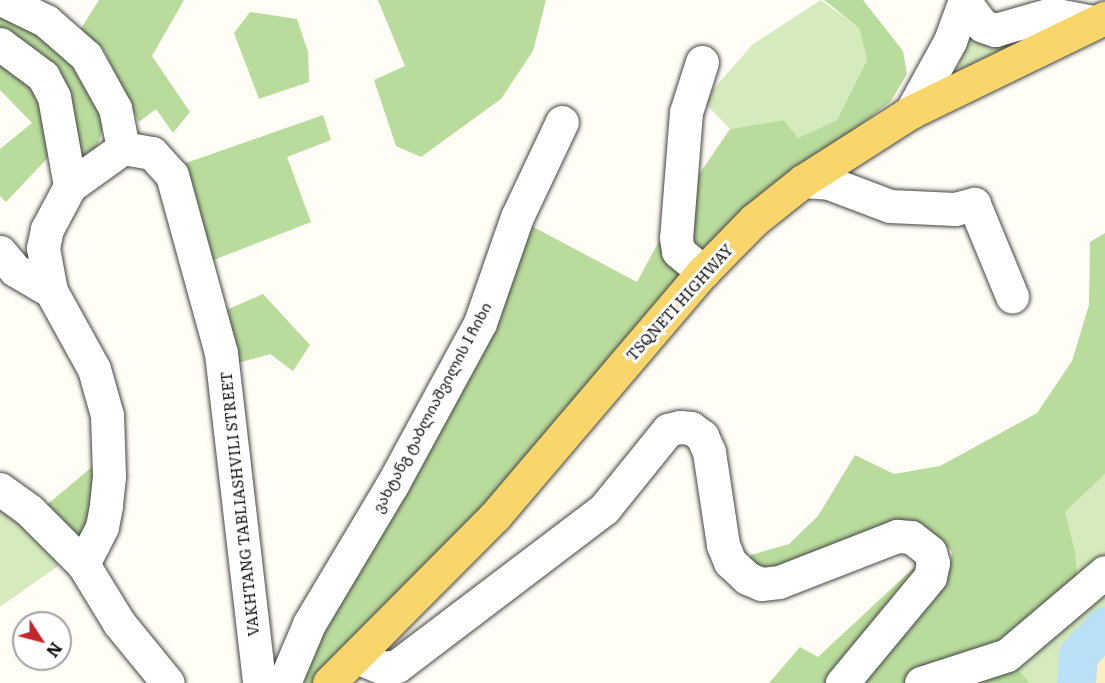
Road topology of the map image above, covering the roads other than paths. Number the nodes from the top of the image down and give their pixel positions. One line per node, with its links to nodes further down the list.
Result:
1 (3, 0): 8 (street)
2 (965, 1): 3 (street); 6 (street)
3 (1096, 26): 6 (main road, TSQNETI HIGHWAY)
4 (0, 44): 10 (street)
5 (702, 62): 12 (street)
6 (911, 112): 9 (main road, TSQNETI HIGHWAY)
7 (562, 122): 21 (street, ვახტანგ ტაბლიაშვილის I ჩიხი)
8 (123, 148): 10 (street); 20 (street, VAKHTANG TABLIASHVILI STREET)
9 (803, 181): 12 (main road, TSQNETI HIGHWAY); 14 (street)
10 (70, 186): 13 (street)
11 (0, 252): 13 (street)
12 (703, 272): 18 (main road, TSQNETI HIGHWAY)
13 (51, 291): 16 (street)
14 (1012, 296)
15 (0, 489): 16 (street)
16 (83, 564): 19 (street)
17 (1105, 572): 24 (street)
18 (357, 657): 22 (main road, TSQNETI HIGHWAY); 23 (street)
19 (168, 683)
20 (259, 683)
21 (284, 683)
22 (329, 683)
23 (842, 683)
24 (921, 683)

